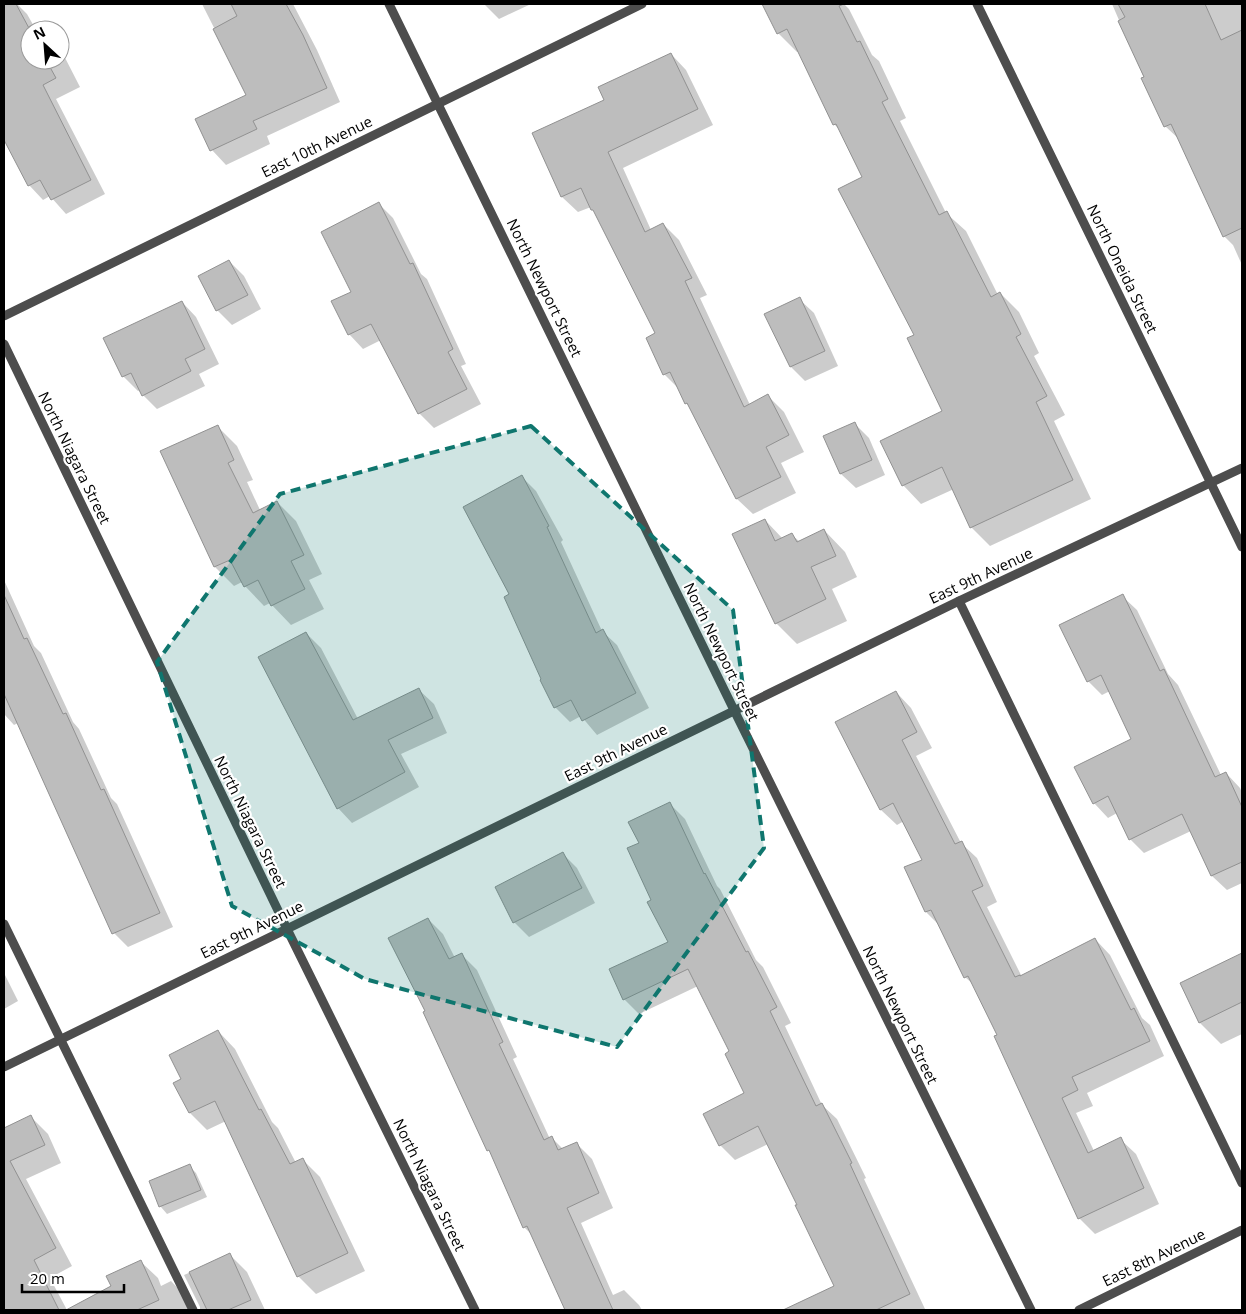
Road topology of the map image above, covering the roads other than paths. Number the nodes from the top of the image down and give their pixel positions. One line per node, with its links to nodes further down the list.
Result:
1 (389, 4): 4 (street, North Newport Street)
2 (642, 4): 4 (street, East 10th Avenue)
3 (978, 4): 8 (street, North Oneida Street)
4 (438, 103): 5 (street, East 10th Avenue); 11 (street, North Newport Street)
5 (4, 316)
6 (4, 344): 13 (street, North Niagara Street)
7 (1242, 468): 8 (street, East 9th Avenue)
8 (1211, 483): 9 (street, North Oneida Street); 10 (street, East 9th Avenue)
9 (1242, 547)
10 (959, 602): 11 (street, East 9th Avenue); 16 (street)
11 (734, 710): 13 (street, East 9th Avenue); 20 (street, North Newport Street)
12 (4, 924): 14 (street)
13 (287, 929): 14 (street, East 9th Avenue); 19 (street, North Niagara Street)
14 (60, 1040): 15 (street, East 9th Avenue); 18 (street)
15 (4, 1067)
16 (1242, 1183)
17 (1242, 1230): 21 (street, East 8th Avenue)
18 (193, 1310)
19 (475, 1310)
20 (1031, 1310)
21 (1079, 1310)

